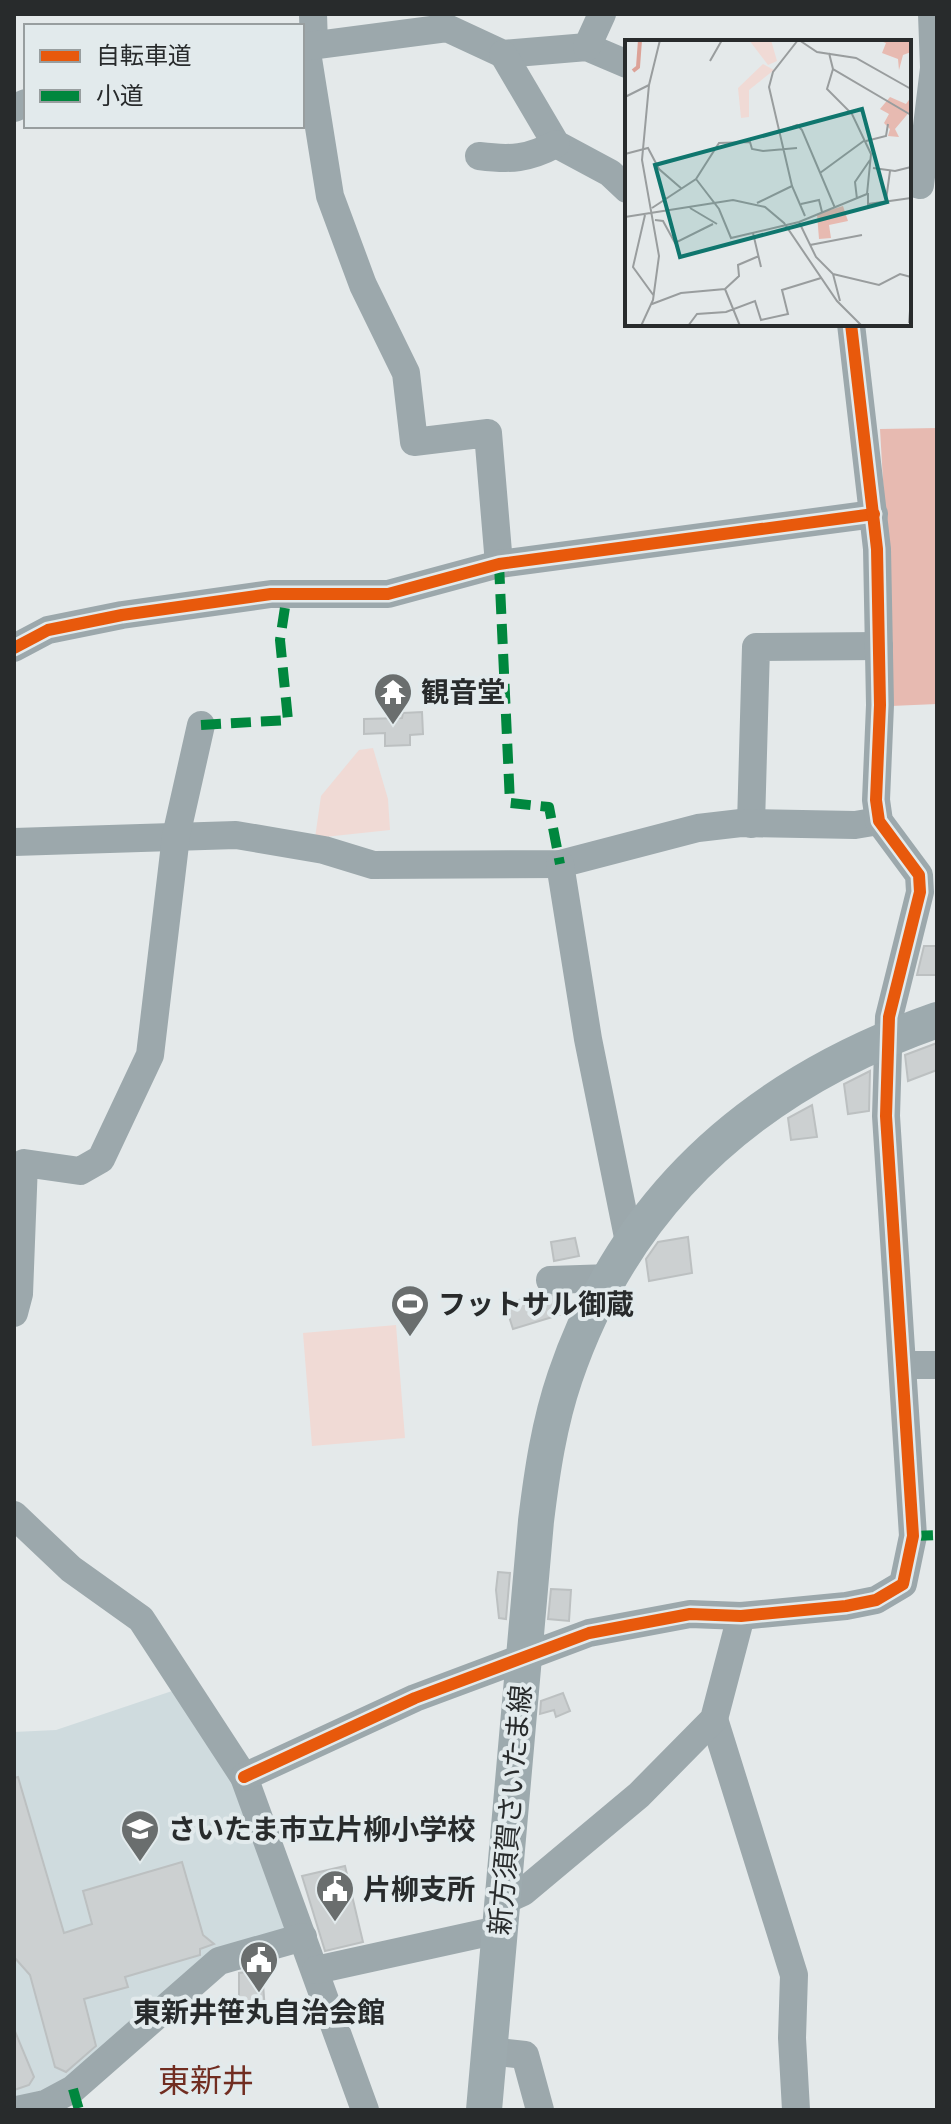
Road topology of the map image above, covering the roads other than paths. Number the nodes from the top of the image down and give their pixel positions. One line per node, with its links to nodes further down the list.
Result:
1 (313, 14): 4 (street)
2 (602, 14): 5 (street)
3 (932, 14): 10 (street)
4 (308, 46): 6 (street); 14 (street)
5 (587, 47): 6 (street); 7 (street)
6 (503, 54): 8 (street)
7 (625, 63)
8 (556, 144): 9 (street); 11 (street)
9 (479, 156)
10 (911, 183)
11 (625, 187)
12 (851, 326): 13 (street)
13 (874, 514): 14 (street); 15 (street)
14 (499, 564): 16 (street)
15 (879, 646): 18 (street); 19 (street)
16 (14, 648)
17 (201, 725): 20 (street)
18 (879, 821): 19 (street); 23 (street)
19 (751, 824): 22 (street)
20 (176, 836): 21 (street); 22 (street); 29 (street)
21 (14, 842)
22 (560, 864): 26 (street)
23 (928, 886): 25 (street)
24 (937, 1020): 25 (main road, 新方須賀さいたま線)
25 (889, 1037): 26 (main road, 新方須賀さいたま線); 30 (street)
26 (630, 1247): 27 (main road, 新方須賀さいたま線)
27 (611, 1278): 28 (street); 34 (main road, 新方須賀さいたま線)
28 (550, 1280)
29 (14, 1313)
30 (904, 1365): 31 (street); 33 (street)
31 (937, 1365)
32 (14, 1515): 36 (street)
33 (741, 1616): 34 (street); 35 (street)
34 (524, 1656): 36 (street); 37 (main road, 新方須賀さいたま線)
35 (714, 1719): 37 (street); 45 (street)
36 (244, 1777): 38 (street)
37 (500, 1916): 39 (street); 40 (main road, 新方須賀さいたま線)
38 (303, 1937): 39 (street); 41 (street)
39 (316, 1970): 42 (street)
40 (490, 2051): 43 (main road, 新方須賀さいたま線); 44 (street)
41 (17, 2110)
42 (365, 2110)
43 (484, 2110)
44 (540, 2110)
45 (796, 2110)

